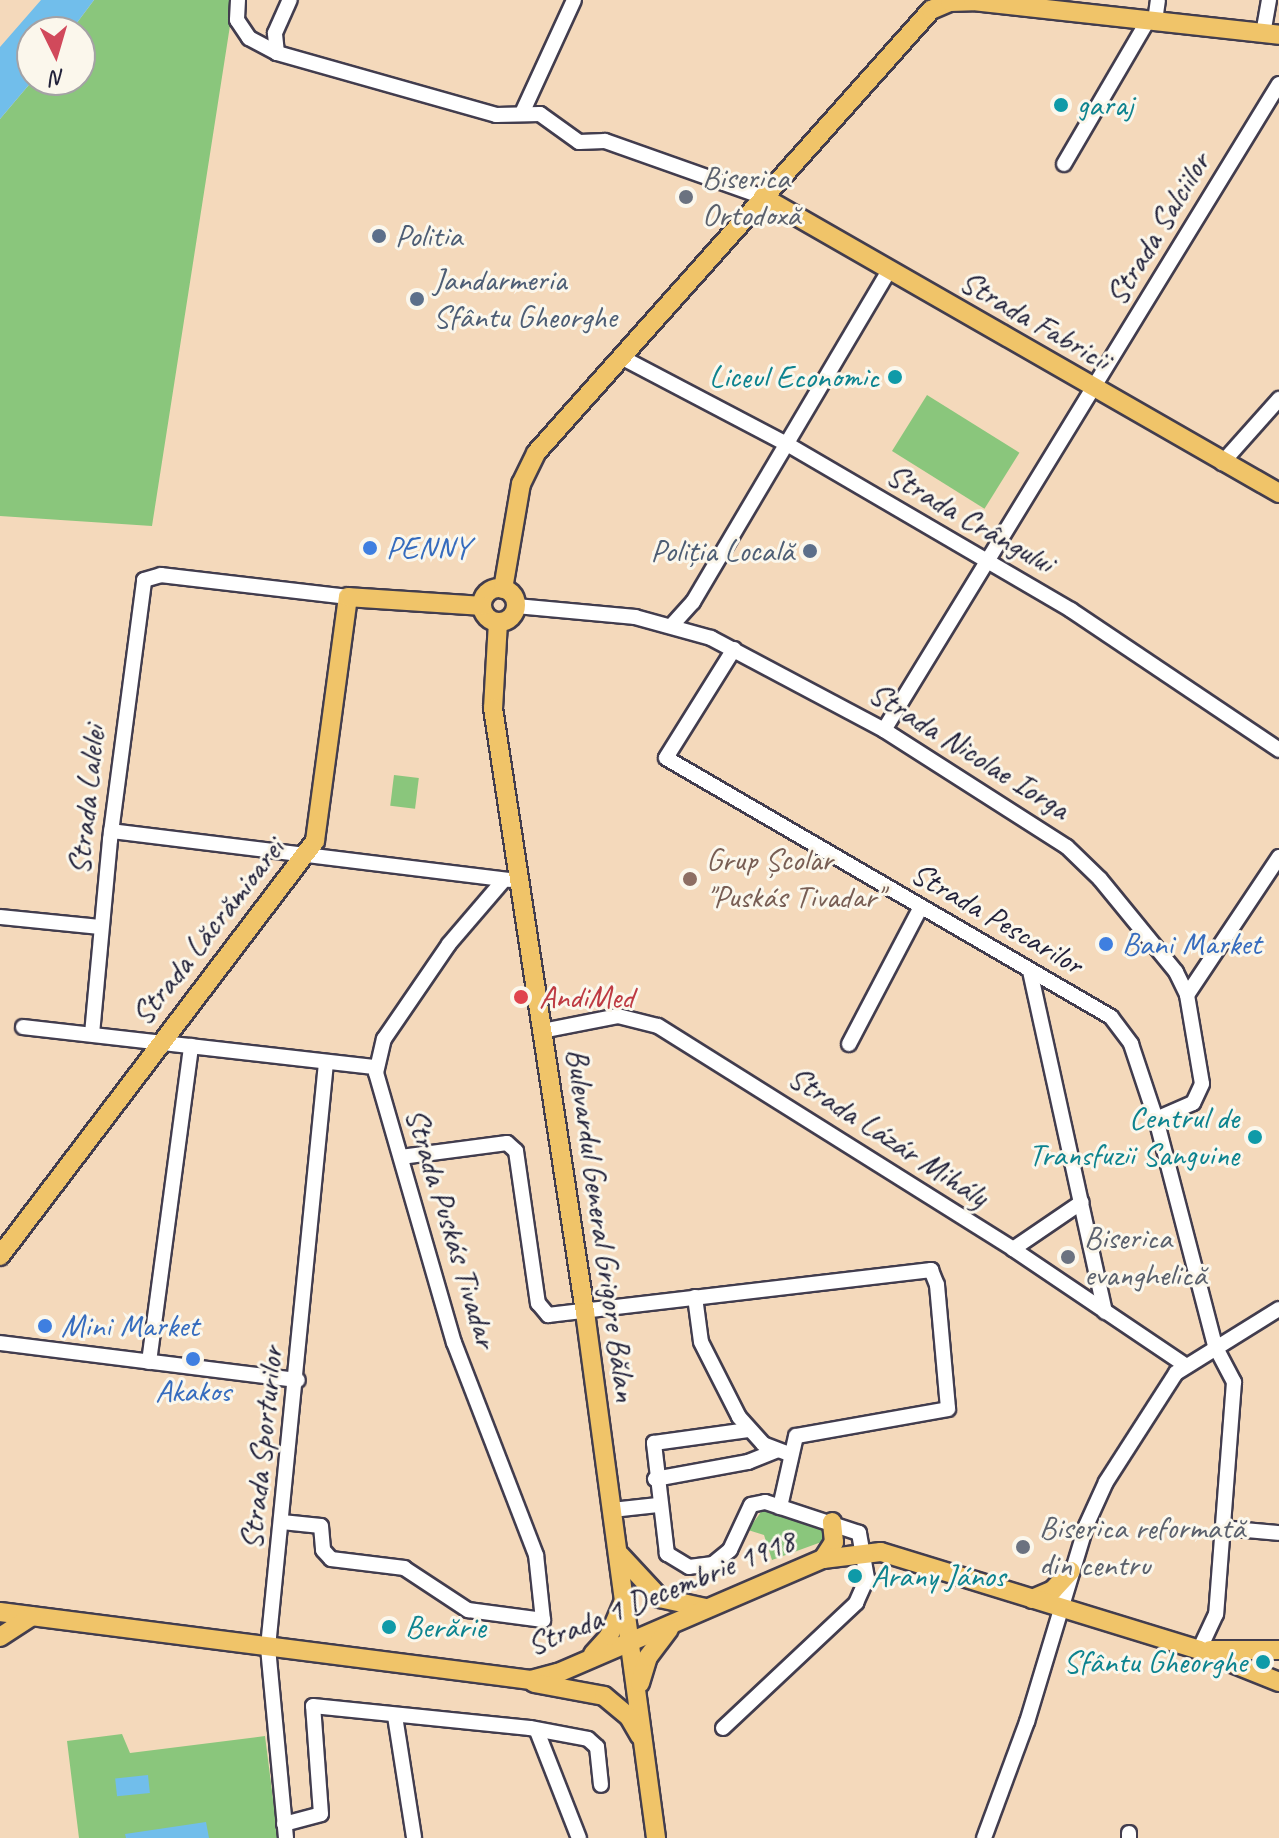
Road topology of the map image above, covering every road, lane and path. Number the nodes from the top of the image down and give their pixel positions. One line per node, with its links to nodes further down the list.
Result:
1 (238, 0): 9 (street)
2 (290, 0): 9 (street)
3 (574, 0): 11 (street)
4 (1158, 0): 7 (street)
5 (1269, 0): 8 (street)
6 (935, 2): 7 (main road); 13 (main road)
7 (1151, 20): 8 (main road); 12 (street)
8 (1271, 35)
9 (277, 53): 11 (street)
10 (1279, 84): 16 (street, Strada Salciilor)
11 (523, 111): 13 (street)
12 (1064, 164)
13 (763, 197): 14 (main road, Strada Fabricii); 15 (main road)
14 (889, 271): 16 (main road, Strada Fabricii); 18 (street)
15 (621, 357): 18 (street, Strada Crângului); 22 (main road)
16 (1093, 390): 19 (main road, Strada Fabricii); 21 (street, Strada Salciilor)
17 (1279, 399): 19 (street)
18 (787, 444): 21 (street, Strada Crângului); 24 (street)
19 (1222, 463): 20 (main road, Strada Fabricii)
20 (1279, 493)
21 (984, 559): 31 (street, Strada Salciilor); 32 (street, Strada Crângului)
22 (503, 589): 25 (main road); 26 (main road)
23 (348, 597): 25 (main road); 33 (street, Strada Lalelei); 34 (main road, Strada Lăcrămioarei)
24 (693, 602): 28 (street); 29 (street)
25 (482, 606): 27 (main road)
26 (516, 606): 27 (main road); 28 (street, Strada Nicolae Iorga)
27 (498, 622): 36 (main road, Bulevardul General Grigore Bălan)
28 (673, 624): 29 (street, Strada Nicolae Iorga)
29 (689, 630): 30 (street, Strada Nicolae Iorga)
30 (734, 649): 31 (street, Strada Nicolae Iorga); 37 (street, Strada Pescarilor)
31 (884, 730): 41 (street, Strada Nicolae Iorga)
32 (1279, 750)
33 (111, 831): 34 (street); 39 (street, Strada Lalelei)
34 (305, 855): 36 (street); 45 (main road, Strada Lăcrămioarei)
35 (1279, 857): 41 (street)
36 (510, 880): 43 (main road, Bulevardul General Grigore Bălan); 49 (street)
37 (921, 907): 40 (street, Strada Pescarilor); 46 (street)
38 (0, 917): 39 (street)
39 (101, 927): 44 (street, Strada Lalelei)
40 (1030, 971): 50 (street, Strada Pescarilor); 52 (street)
41 (1187, 995): 50 (street, Strada Nicolae Iorga)
42 (23, 1027): 44 (street)
43 (542, 1031): 53 (street, Strada Lázár Mihály); 57 (main road, Bulevardul General Grigore Bălan)
44 (92, 1034): 45 (street)
45 (160, 1042): 47 (street); 54 (main road, Strada Lăcrămioarei)
46 (849, 1044)
47 (191, 1046): 48 (street); 61 (street)
48 (326, 1063): 49 (street); 63 (street, Strada Sporturilor)
49 (376, 1067): 51 (street, Strada Puskás Tivadar)
50 (1156, 1119): 60 (street, Strada Pescarilor)
51 (401, 1157): 57 (street); 70 (street, Strada Puskás Tivadar)
52 (1082, 1202): 53 (street); 58 (street)
53 (1013, 1249): 58 (street, Strada Lázár Mihály)
54 (0, 1256)
55 (695, 1297): 57 (street); 64 (street); 65 (street)
56 (1279, 1309): 60 (street)
57 (585, 1312): 69 (main road, Bulevardul General Grigore Bălan)
58 (1105, 1312): 62 (street, Strada Lázár Mihály)
59 (0, 1343): 61 (street)
60 (1215, 1346): 62 (street); 72 (street, Strada Pescarilor)
61 (149, 1362): 63 (street)
62 (1185, 1365): 77 (street)
63 (298, 1380): 70 (street, Strada Sporturilor)
64 (748, 1430): 65 (street); 66 (street)
65 (783, 1452): 66 (street); 68 (street)
66 (655, 1479): 67 (street)
67 (658, 1505): 68 (street); 69 (street)
68 (780, 1507): 71 (street)
69 (612, 1510): 75 (main road, Bulevardul General Grigore Bălan)
70 (282, 1522): 87 (street, Strada Sporturilor)
71 (832, 1522): 74 (street); 76 (main road)
72 (1223, 1528): 73 (street); 88 (street, Strada Pescarilor)
73 (1279, 1533)
74 (867, 1552): 76 (main road, Strada 1 Decembrie 1918); 79 (main road, Strada 1 Decembrie 1918); 95 (street)
75 (618, 1553): 78 (main road, Bulevardul General Grigore Bălan); 80 (main road)
76 (823, 1559): 80 (main road, Strada 1 Decembrie 1918)
77 (1071, 1571): 79 (main road); 81 (street)
78 (625, 1599): 86 (main road, Bulevardul General Grigore Bălan); 90 (main road)
79 (1032, 1599): 81 (main road, Strada 1 Decembrie 1918)
80 (708, 1608): 84 (main road, Strada 1 Decembrie 1918)
81 (1064, 1609): 88 (main road, Strada 1 Decembrie 1918); 103 (street)
82 (2, 1610): 83 (main road, Strada 1 Decembrie 1918)
83 (32, 1616): 85 (main road); 87 (main road, Strada 1 Decembrie 1918)
84 (679, 1621): 86 (main road, Strada 1 Decembrie 1918); 93 (main road)
85 (0, 1637)
86 (631, 1642): 90 (main road, Strada 1 Decembrie 1918); 93 (main road, Bulevardul General Grigore Bălan)
87 (268, 1647): 91 (main road, Strada 1 Decembrie 1918); 99 (street, Strada Sporturilor)
88 (1199, 1650): 89 (main road); 92 (main road, Strada 1 Decembrie 1918)
89 (1279, 1650)
90 (586, 1661): 91 (main road, Strada 1 Decembrie 1918)
91 (511, 1680): 97 (main road)
92 (1279, 1682)
93 (638, 1693): 97 (main road, Bulevardul General Grigore Bălan)
94 (395, 1716): 96 (street); 99 (street); 100 (street)
95 (723, 1728)
96 (538, 1734): 98 (street); 101 (street)
97 (645, 1744): 102 (main road, Bulevardul General Grigore Bălan)
98 (601, 1785)
99 (285, 1831)
100 (414, 1838)
101 (579, 1838)
102 (656, 1838)
103 (984, 1838)

